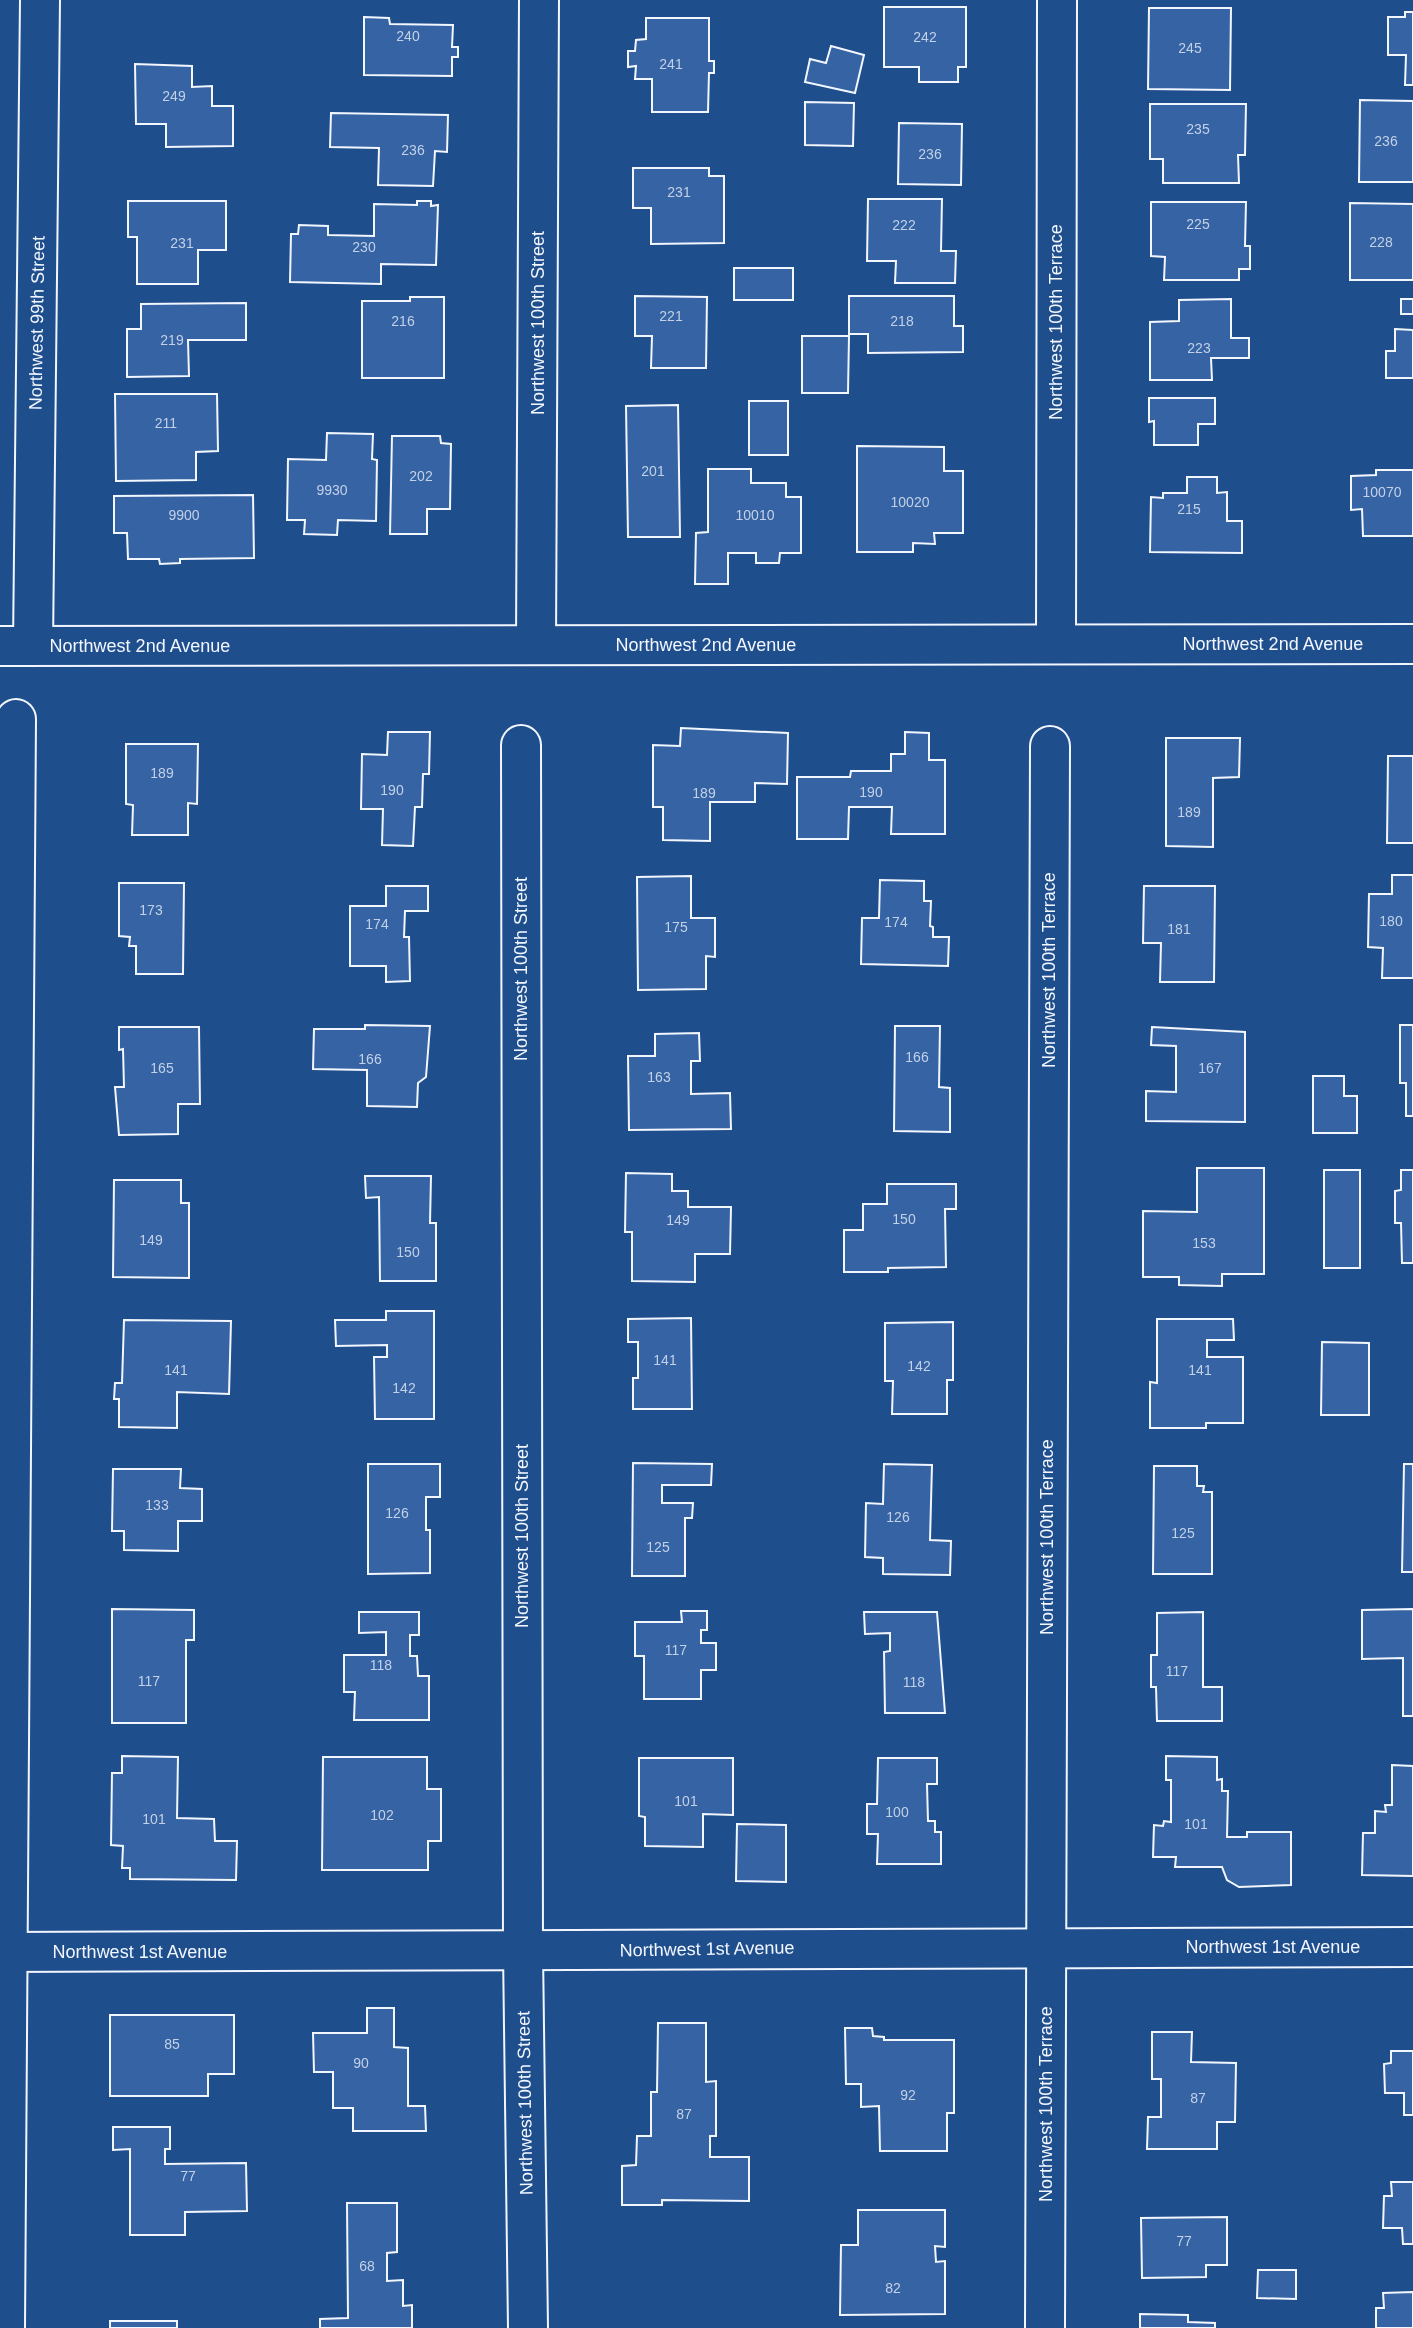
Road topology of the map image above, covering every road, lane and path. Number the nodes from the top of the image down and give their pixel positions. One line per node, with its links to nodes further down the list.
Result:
1 (40, 0): 7 (street, Northwest 99th Street)
2 (539, 0): 6 (street, Northwest 100th Street)
3 (1057, 0): 4 (street, Northwest 100th Terrace)
4 (1056, 644): 5 (street, Northwest 2nd Avenue); 6 (street, Northwest 2nd Avenue)
5 (1413, 644)
6 (536, 645): 7 (street, Northwest 2nd Avenue)
7 (16, 646)
8 (16, 719): 14 (street)
9 (521, 745): 13 (street, Northwest 100th Street)
10 (1050, 746): 11 (street, Northwest 100th Terrace)
11 (1046, 1946): 12 (street, Northwest 1st Avenue); 13 (street, Northwest 1st Avenue); 17 (street, Northwest 100th Terrace)
12 (1413, 1947)
13 (523, 1951): 14 (street, Northwest 1st Avenue); 16 (street, Northwest 100th Street)
14 (4, 1952): 15 (street)
15 (5, 2328)
16 (528, 2328)
17 (1045, 2328)

